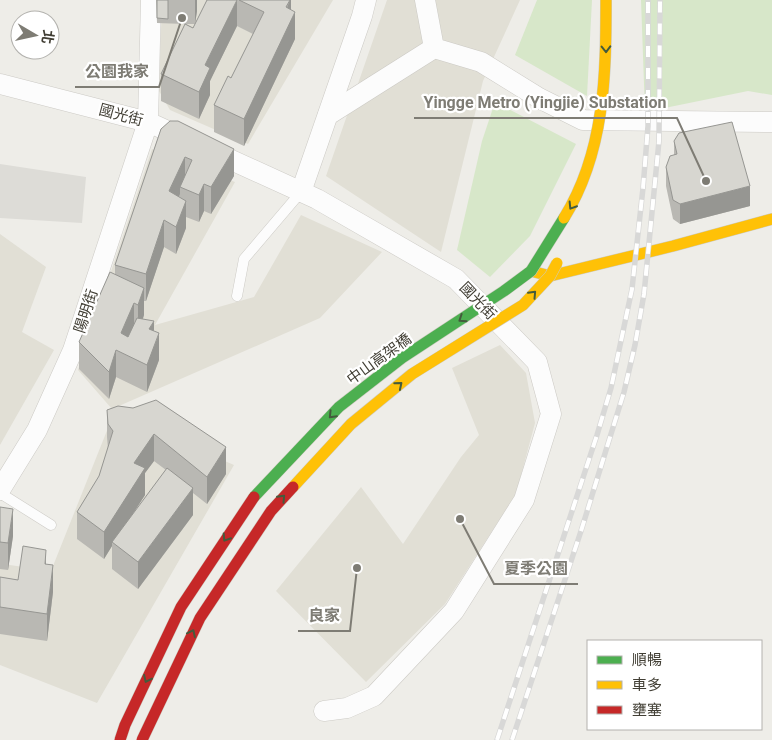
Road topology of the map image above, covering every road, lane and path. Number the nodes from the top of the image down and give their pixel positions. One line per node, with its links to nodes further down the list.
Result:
1 (151, 0): 9 (street, 陽明街)
2 (366, 0): 8 (street)
3 (425, 0): 5 (street)
4 (606, 0): 15 (street, 中山高架橋, one-way to 15, bridge)
5 (434, 48): 8 (street); 10 (street)
6 (0, 84): 9 (street, 國光街)
7 (617, 108): 11 (street)
8 (328, 115): 12 (street)
9 (148, 122): 12 (street, 國光街); 18 (street, 陽明街)
10 (772, 122)
11 (613, 135)
12 (301, 192): 17 (lane); 20 (street, 國光街)
13 (772, 219): 16 (street)
14 (564, 252): 16 (street, 中山高架橋, bridge)
15 (531, 271): 16 (street); 21 (street, 中山高架橋, one-way to 21, bridge)
16 (550, 276): 22 (street, 中山高架橋, one-way to 16, bridge)
17 (236, 296)
18 (0, 491): 19 (lane)
19 (51, 525)
20 (324, 711)
21 (120, 740)
22 (142, 740)

